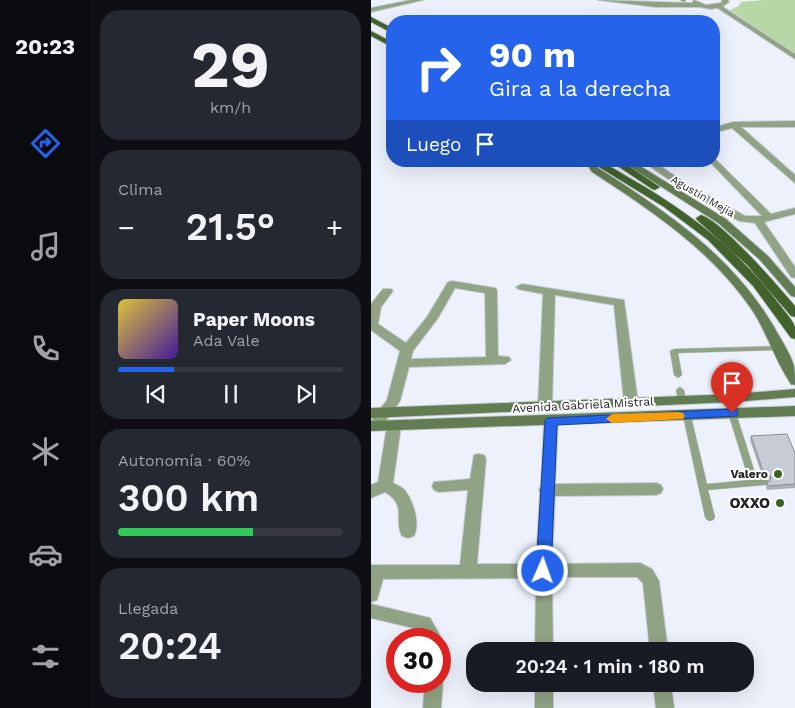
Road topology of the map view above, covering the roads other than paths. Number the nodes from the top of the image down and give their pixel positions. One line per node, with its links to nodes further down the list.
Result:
1 (401, 0): 11 (street)
2 (420, 0): 11 (street)
3 (601, 0): 9 (street)
4 (636, 0): 5 (street)
5 (683, 0): 6 (street)
6 (694, 0): 9 (street)
7 (725, 0): 8 (street); 10 (street)
8 (735, 0)
9 (700, 5): 10 (street)
10 (718, 6): 16 (street)
11 (371, 7)
12 (371, 19): 13 (main road)
13 (386, 28)
14 (371, 32): 15 (main road)
15 (386, 41)
16 (795, 57)
17 (733, 124): 18 (street); 19 (street); 26 (street)
18 (795, 124)
19 (720, 129)
20 (592, 167): 36 (main road)
21 (601, 167): 35 (main road)
22 (623, 167): 34 (main road)
23 (635, 167): 33 (main road)
24 (656, 167): 28 (street, Agustín Mejía)
25 (719, 167): 28 (street)
26 (795, 180)
27 (795, 212): 28 (street)
28 (763, 218): 29 (street)
29 (795, 275)
30 (523, 287): 31 (street)
31 (549, 291): 42 (street); 43 (street)
32 (371, 294): 37 (street)
33 (795, 294)
34 (795, 314)
35 (795, 336)
36 (781, 349): 38 (main road); 39 (lane); 40 (main road)
37 (405, 356): 37 (street); 45 (street)
38 (795, 358)
39 (678, 375)
40 (795, 381)
41 (795, 393): 42 (main road, Avenida Gabriela Mistral)
42 (631, 402): 43 (main road, Avenida Gabriela Mistral)
43 (545, 407): 45 (main road, Avenida Gabriela Mistral)
44 (795, 411): 46 (main road, Avenida Gabriela Mistral)
45 (387, 412): 49 (street)
46 (732, 413): 47 (main road, Avenida Gabriela Mistral); 53 (lane)
47 (687, 416): 48 (main road, Avenida Gabriela Mistral); 57 (lane)
48 (551, 421): 50 (main road, Avenida Gabriela Mistral); 59 (street)
49 (372, 422): 50 (main road, Avenida Gabriela Mistral)
50 (394, 426): 55 (street)
51 (479, 458): 54 (street)
52 (765, 482): 53 (lane)
53 (754, 483): 57 (lane)
54 (476, 484): 56 (street); 63 (street)
55 (385, 485): 60 (street); 62 (street)
56 (439, 486)
57 (705, 487): 61 (lane)
58 (656, 489): 59 (street)
59 (546, 490): 64 (street)
60 (371, 492)
61 (711, 517)
62 (408, 532)
63 (467, 570): 64 (street); 65 (street)
64 (543, 571): 69 (street); 70 (street)
65 (374, 572): 66 (street)
66 (371, 595)
67 (371, 611): 68 (street)
68 (427, 628)
69 (544, 642)
70 (658, 642)
71 (544, 692): 75 (street)
72 (663, 692): 76 (street)
73 (433, 693): 74 (street)
74 (432, 708)
75 (544, 708)
76 (665, 708)

